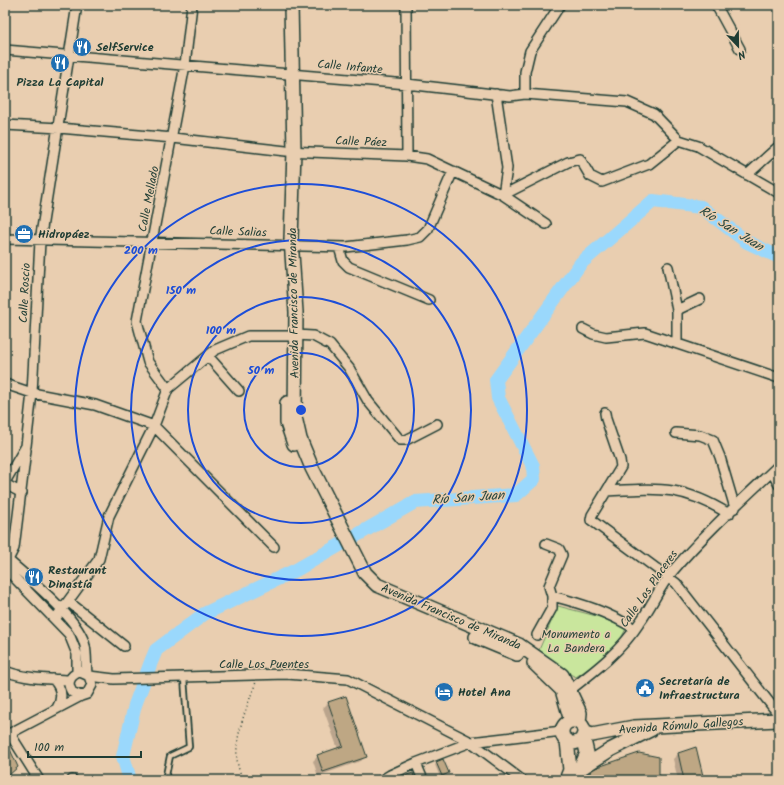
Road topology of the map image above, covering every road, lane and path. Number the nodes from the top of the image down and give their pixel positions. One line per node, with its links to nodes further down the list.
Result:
1 (77, 5): 10 (street, Calle Roscio)
2 (192, 5): 11 (street, Calle Mellado)
3 (283, 5): 12 (main road, Avenida Francisco de Miranda)
4 (291, 5): 12 (main road, Avenida Francisco de Miranda)
5 (406, 5): 13 (street)
6 (560, 5): 15 (street)
7 (716, 5): 8 (street)
8 (740, 49)
9 (5, 50): 10 (street, Calle Infante)
10 (69, 57): 11 (street, Calle Infante); 17 (street, Calle Roscio)
11 (185, 65): 12 (street, Calle Infante); 18 (street, Calle Mellado)
12 (288, 74): 13 (street, Calle Infante); 21 (main road, Avenida Francisco de Miranda)
13 (407, 84): 14 (street, Calle Infante); 22 (street)
14 (496, 94): 15 (street, Calle Infante); 26 (street)
15 (524, 94): 19 (street, Calle Infante)
16 (5, 125): 17 (street, Calle Páez)
17 (59, 128): 18 (street, Calle Páez); 29 (street, Calle Roscio)
18 (173, 138): 21 (street, Calle Páez); 30 (street, Calle Mellado)
19 (679, 140): 24 (street); 26 (street)
20 (779, 146): 24 (street)
21 (290, 151): 22 (street, Calle Páez); 31 (main road, Avenida Francisco de Miranda)
22 (407, 156): 23 (street, Calle Páez)
23 (453, 171): 26 (street, Calle Páez); 32 (street, Calle Salias)
24 (747, 175): 25 (street)
25 (779, 193)
26 (503, 195): 27 (street, Calle Páez)
27 (546, 224)
28 (5, 239): 29 (street, Calle Salias)
29 (40, 240): 30 (street, Calle Salias); 45 (street, Calle Roscio)
30 (153, 242): 31 (street, Calle Salias); 43 (street, Calle Mellado)
31 (288, 246): 32 (street, Calle Salias); 38 (main road, Avenida Francisco de Miranda)
32 (339, 247): 35 (street)
33 (668, 267): 36 (street)
34 (700, 299): 36 (street)
35 (429, 300)
36 (677, 310): 39 (street)
37 (583, 329): 39 (street)
38 (292, 335): 40 (street); 47 (street); 60 (main road, Avenida Francisco de Miranda)
39 (677, 343): 41 (street)
40 (208, 356): 43 (street); 44 (street)
41 (779, 378)
42 (5, 384): 45 (street)
43 (168, 389): 48 (street)
44 (239, 391)
45 (32, 393): 48 (street); 50 (street, Calle Roscio)
46 (605, 412): 54 (street)
47 (437, 424)
48 (154, 426): 58 (street); 63 (street)
49 (676, 433): 56 (street)
50 (26, 446): 52 (street, Calle Roscio); 55 (street)
51 (776, 469): 53 (street); 56 (street, Calle Los Placeres)
52 (5, 483): 55 (street)
53 (779, 485)
54 (607, 491): 56 (street); 61 (street)
55 (22, 493): 59 (street)
56 (732, 511): 61 (street, Calle Los Placeres)
57 (546, 544): 62 (street)
58 (274, 547)
59 (6, 562): 64 (street); 65 (street)
60 (363, 575): 78 (main road, Avenida Francisco de Miranda); 84 (main road, Avenida Francisco de Miranda)
61 (668, 577): 66 (street, Calle Los Placeres); 81 (street)
62 (552, 596): 66 (street); 67 (street)
63 (69, 602): 64 (street); 68 (street)
64 (62, 611): 65 (street); 71 (street)
65 (55, 619): 70 (street)
66 (635, 629): 78 (street, Calle Los Placeres)
67 (537, 635)
68 (124, 646)
69 (5, 671): 74 (street)
70 (77, 673): 71 (street); 76 (street)
71 (88, 675): 75 (street); 77 (street)
72 (258, 675): 73 (street, Calle Los Puentes); 86 (street, Calle Los Puentes); 91 (path)
73 (184, 678): 75 (street, Calle Los Puentes); 90 (lane)
74 (53, 679): 76 (street); 80 (street)
75 (114, 679): 77 (street)
76 (70, 680): 79 (street)
77 (91, 688): 79 (street)
78 (570, 690): 84 (main road, Avenida Francisco de Miranda)
79 (81, 696): 80 (street)
80 (57, 708): 85 (street)
81 (779, 715)
82 (779, 720): 83 (main road, Avenida Rómulo Gallegos)
83 (658, 726): 84 (main road, Avenida Rómulo Gallegos); 88 (main road)
84 (574, 731): 86 (street); 88 (main road, Avenida Francisco de Miranda); 95 (main road, Avenida Francisco de Miranda)
85 (8, 735): 89 (street)
86 (471, 742): 87 (street); 94 (street, Calle Los Puentes)
87 (416, 763): 92 (street); 93 (street)
88 (577, 774)
89 (40, 780)
90 (165, 780)
91 (244, 780)
92 (382, 780)
93 (423, 780)
94 (522, 780)
95 (566, 780)

